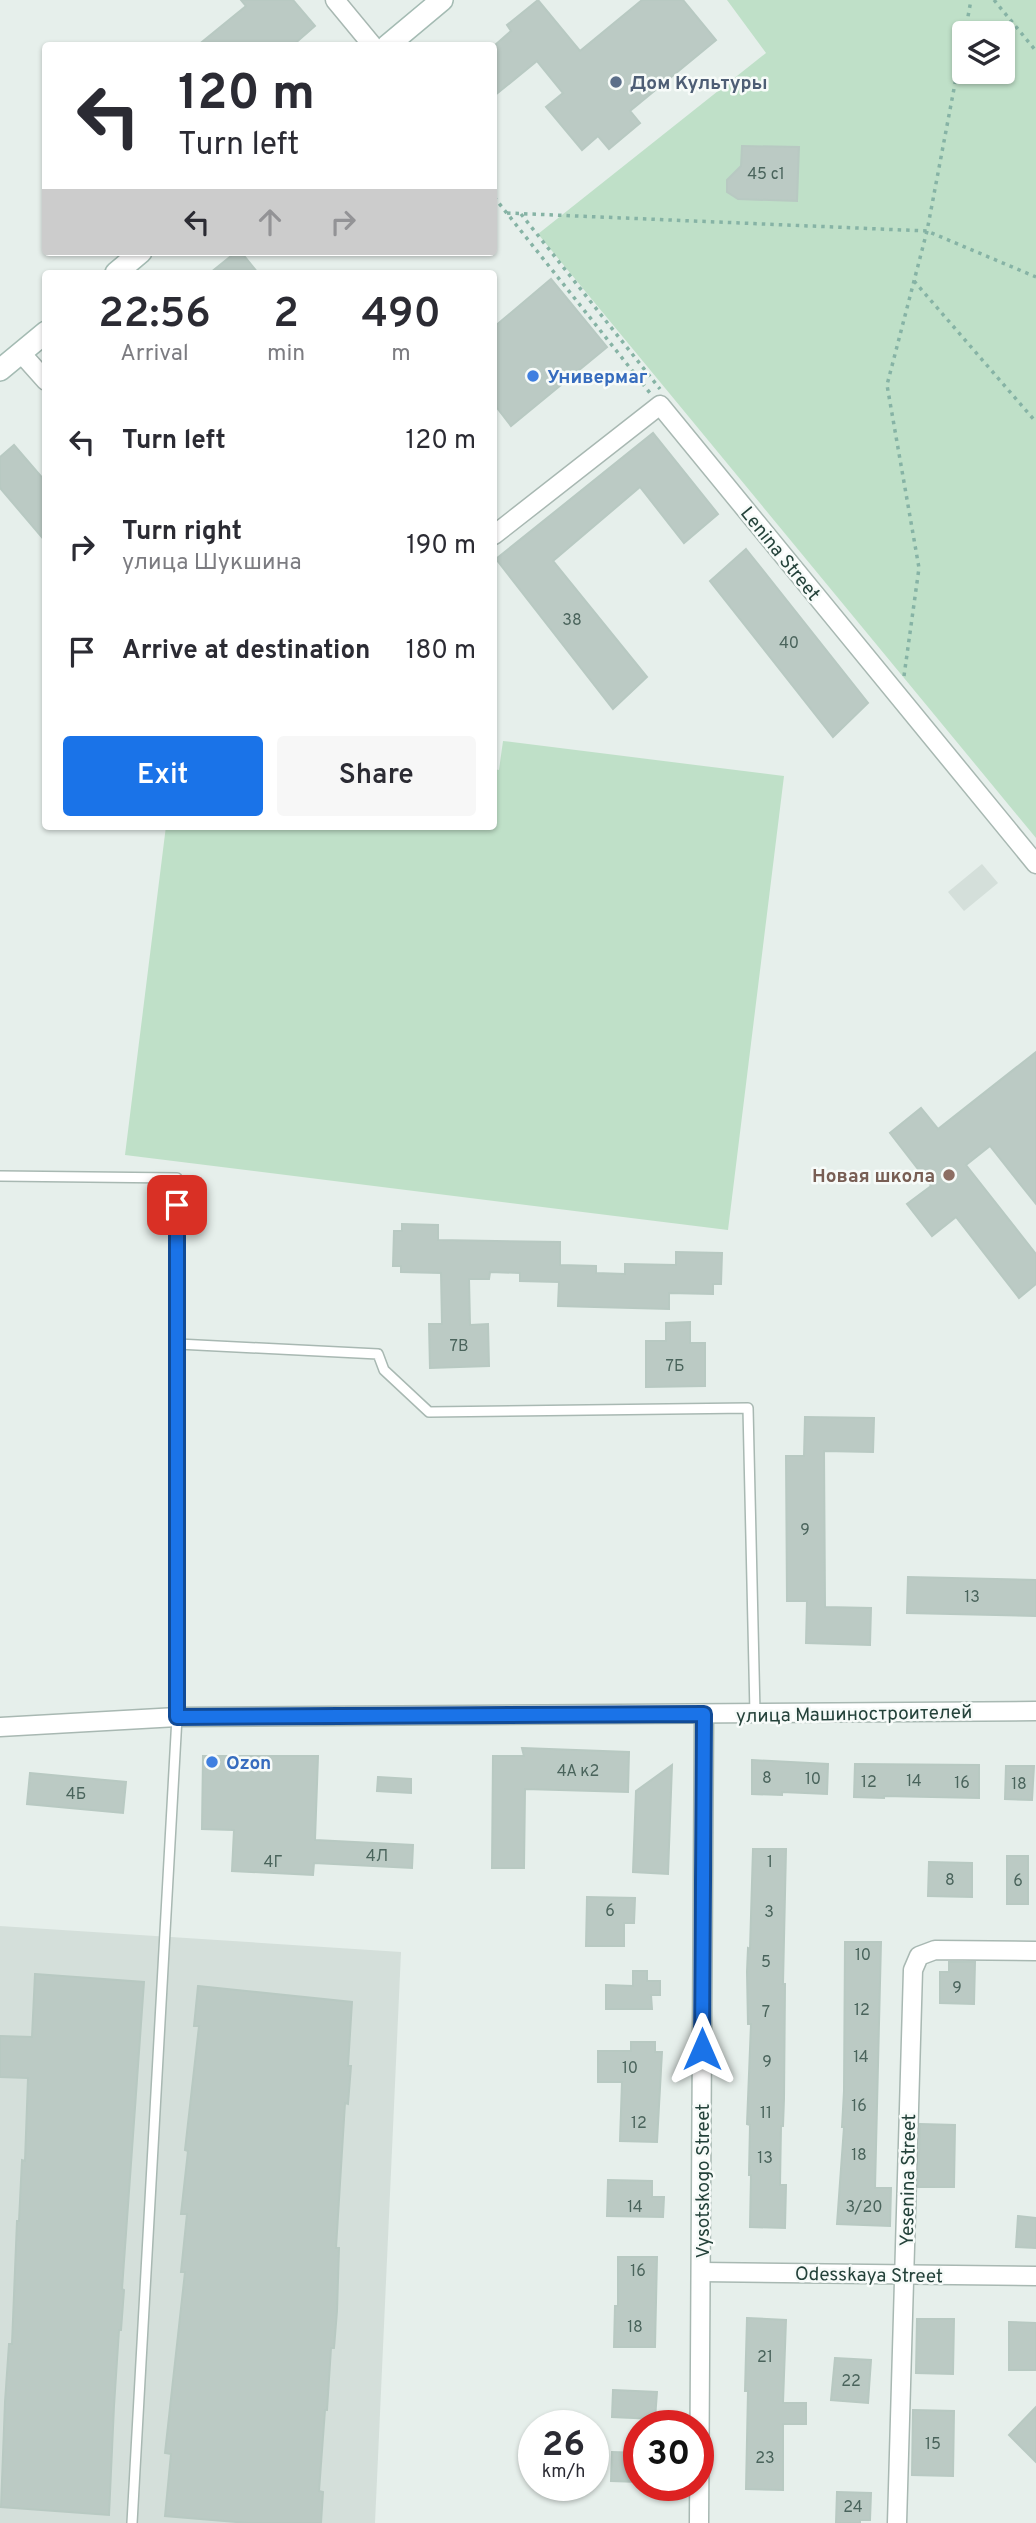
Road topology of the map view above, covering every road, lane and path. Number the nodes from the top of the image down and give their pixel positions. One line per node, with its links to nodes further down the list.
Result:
1 (335, 0): 6 (street)
2 (442, 0): 7 (street)
3 (971, 0): 5 (path)
4 (994, 0): 8 (path)
5 (967, 21)
6 (370, 42)
7 (392, 42)
8 (1036, 51)
9 (955, 84): 12 (path)
10 (497, 201): 11 (path)
11 (507, 213): 12 (path); 21 (path)
12 (927, 230): 15 (path); 16 (path)
13 (136, 256): 14 (street)
14 (120, 270)
15 (1036, 277)
16 (914, 280): 22 (path); 24 (path)
17 (42, 335): 18 (street)
18 (21, 353): 19 (street); 20 (street)
19 (0, 370)
20 (42, 377)
21 (660, 405): 23 (street); 25 (street, Lenina Street)
22 (1036, 422)
23 (497, 533)
24 (902, 685)
25 (1036, 863)
26 (0, 1176): 27 (lane)
27 (178, 1344): 29 (lane); 31 (lane)
28 (1036, 1711): 29 (street, улица Машиностроителей)
29 (755, 1713): 30 (street, улица Машиностроителей)
30 (704, 1714): 31 (street, улица Машиностроителей); 34 (street, Vysotskogo Street)
31 (177, 1717): 32 (street, улица Машиностроителей); 37 (lane)
32 (0, 1727)
33 (1036, 1951): 35 (street, Yesenina Street)
34 (701, 2272): 35 (street, Odesskaya Street); 38 (street, Vysotskogo Street)
35 (905, 2275): 36 (street, Odesskaya Street); 39 (street, Yesenina Street)
36 (1036, 2276)
37 (132, 2523)
38 (699, 2523)
39 (897, 2523)

